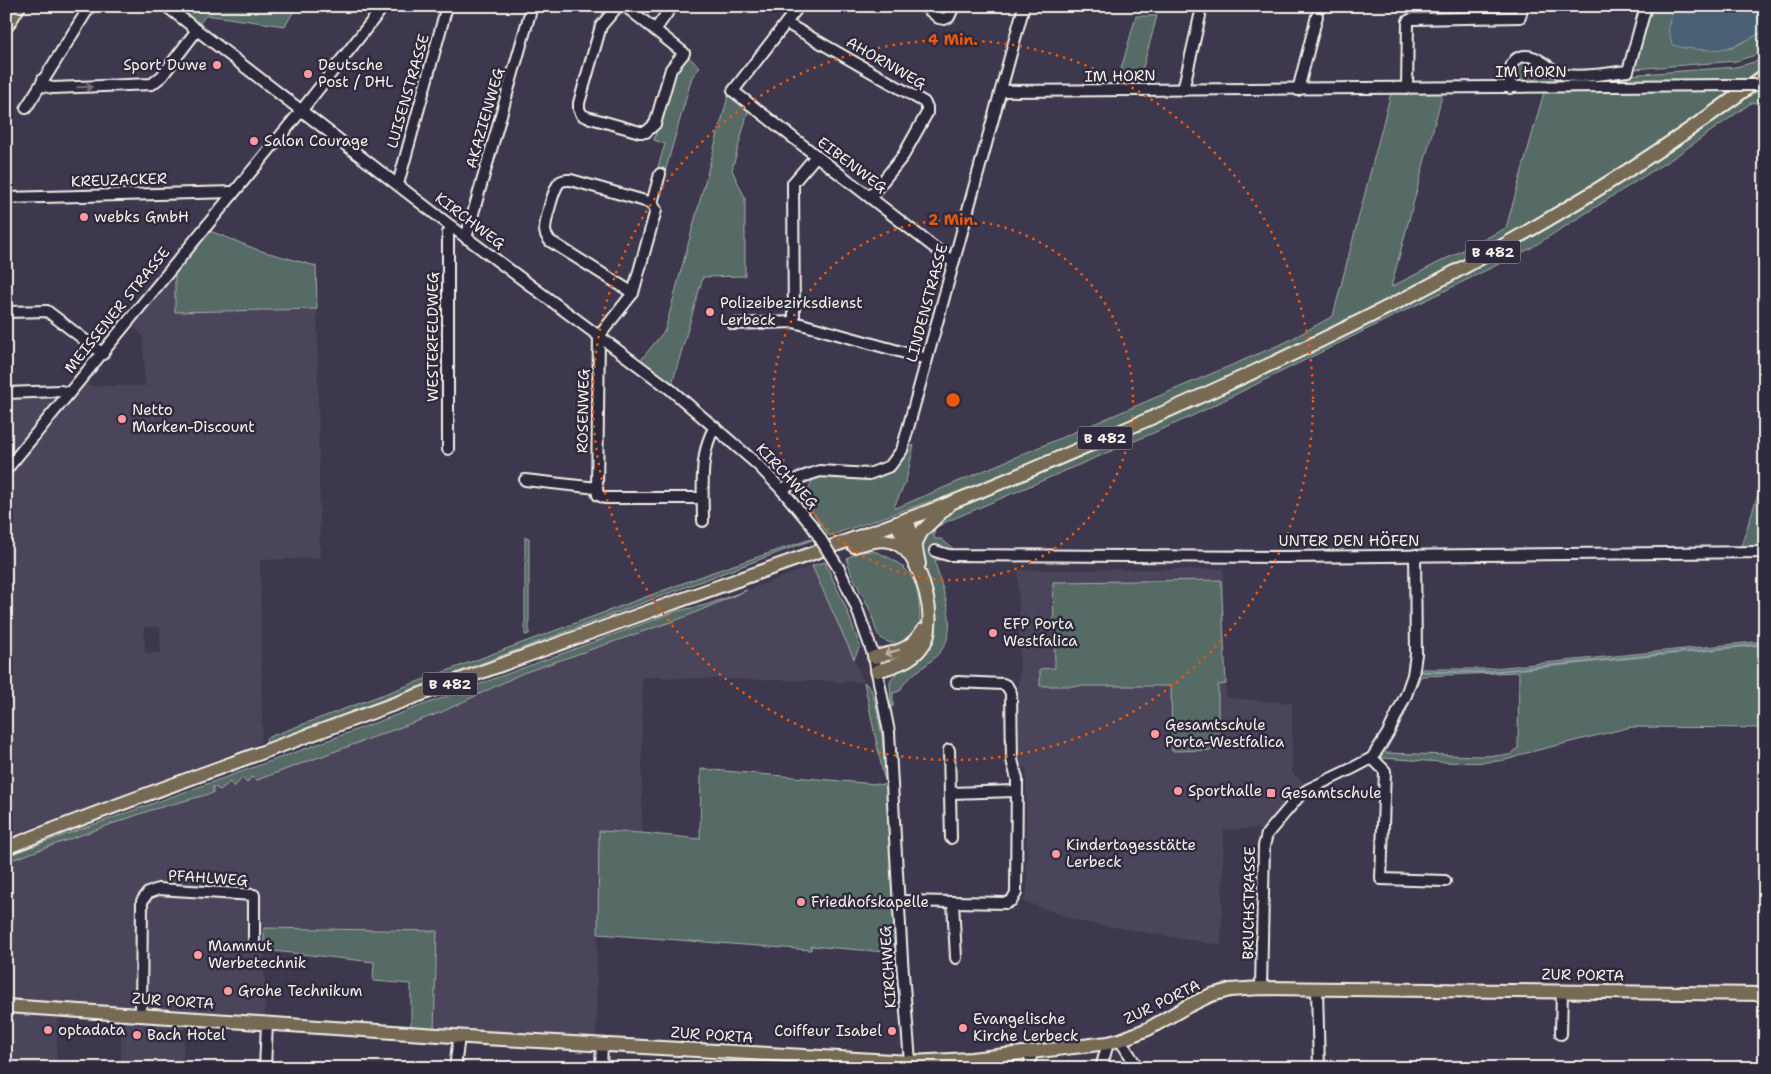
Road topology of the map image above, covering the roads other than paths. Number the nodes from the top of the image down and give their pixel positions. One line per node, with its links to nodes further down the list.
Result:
1 (19, 6): 19 (main road)
2 (90, 6): 23 (street)
3 (166, 6): 20 (street, KIRCHWEG)
4 (384, 6): 31 (street, MEISSENER STRASSE)
5 (447, 6): 34 (street, LUISENSTRASSE)
6 (532, 6): 40 (street, AKAZIENWEG)
7 (618, 6): 21 (street)
8 (625, 6): 21 (street)
9 (672, 6): 21 (street)
10 (799, 6): 18 (street)
11 (924, 6): 12 (street)
12 (954, 6)
13 (1024, 6): 29 (street, LINDENSTRASSE)
14 (1522, 6): 25 (street)
15 (1646, 6): 26 (street)
16 (1200, 16): 27 (street)
17 (1317, 16): 28 (street)
18 (786, 23): 32 (street, EIBENWEG); 36 (street, AHORNWEG)
19 (6, 27)
20 (197, 30): 23 (street, one-way to 20); 31 (street, KIRCHWEG)
21 (654, 30)
22 (1765, 75): 58 (main road, B 482)
23 (43, 79): 30 (street)
24 (1765, 85): 26 (street, IM HORN, bridge)
25 (1408, 88): 26 (street, IM HORN); 28 (street, IM HORN)
26 (1510, 88)
27 (1183, 90): 28 (street, IM HORN); 29 (street, IM HORN)
28 (1298, 90)
29 (1001, 91): 41 (street, LINDENSTRASSE)
30 (26, 108)
31 (301, 111): 34 (street, KIRCHWEG); 35 (street, MEISSENER STRASSE)
32 (816, 156): 36 (street, EIBENWEG); 44 (street)
33 (660, 174): 38 (street)
34 (398, 184): 39 (street, KIRCHWEG)
35 (234, 192): 37 (street, KREUZACKER); 47 (street, MEISSENER STRASSE)
36 (870, 197): 41 (street, EIBENWEG)
37 (6, 198)
38 (652, 202): 42 (street); 42 (street)
39 (452, 227): 40 (street, KIRCHWEG); 52 (street, WESTERFELDWEG)
40 (466, 238): 46 (street, KIRCHWEG)
41 (953, 262): 48 (street, LINDENSTRASSE)
42 (634, 293): 46 (street)
43 (6, 312): 47 (street)
44 (794, 322): 45 (street); 48 (street)
45 (733, 324)
46 (599, 336): 51 (street, KIRCHWEG); 55 (street, ROSENWEG)
47 (103, 354): 50 (street, MEISSENER STRASSE)
48 (927, 359): 56 (street, LINDENSTRASSE)
49 (6, 393): 50 (street)
50 (69, 393): 53 (street, MEISSENER STRASSE)
51 (715, 427): 56 (street, KIRCHWEG); 59 (street)
52 (448, 448)
53 (6, 470)
54 (525, 480): 55 (street)
55 (597, 488): 57 (street)
56 (782, 490): 67 (street, KIRCHWEG, bridge)
57 (697, 498)
58 (951, 503): 60 (main road, B 482); 61 (main road)
59 (703, 521)
60 (902, 521): 61 (main road); 62 (main road, B 482)
61 (912, 549): 62 (main road); 66 (main road)
62 (822, 550): 75 (main road, B 482)
63 (935, 551): 65 (street, UNTER DEN HÖFEN)
64 (1765, 552): 65 (street, UNTER DEN HÖFEN)
65 (1415, 556): 71 (street, BRUCHSTRASSE)
66 (929, 616): 67 (main road, one-way to 67); 68 (main road)
67 (874, 657): 68 (street, KIRCHWEG)
68 (877, 671): 77 (street, KIRCHWEG)
69 (957, 682): 72 (street)
70 (949, 750): 73 (street)
71 (1372, 758): 76 (street); 81 (street, BRUCHSTRASSE)
72 (1016, 791): 73 (street); 78 (street)
73 (950, 793): 74 (street)
74 (951, 838)
75 (6, 848)
76 (1445, 881)
77 (899, 901): 78 (street); 94 (street, KIRCHWEG)
78 (954, 902): 80 (street)
79 (254, 942): 86 (street, PFAHLWEG)
80 (956, 958)
81 (1261, 988): 82 (main road, ZUR PORTA); 90 (main road, ZUR PORTA)
82 (1317, 988): 83 (main road, ZUR PORTA); 102 (street)
83 (1562, 991): 84 (main road, ZUR PORTA); 88 (street)
84 (1765, 994)
85 (6, 1006): 86 (main road, ZUR PORTA)
86 (141, 1016): 87 (main road, ZUR PORTA)
87 (267, 1023): 89 (main road, ZUR PORTA); 96 (street)
88 (1561, 1034)
89 (458, 1036): 91 (main road, ZUR PORTA); 97 (street)
90 (1114, 1042): 92 (main road, ZUR PORTA); 100 (street); 101 (street)
91 (602, 1044): 93 (main road, ZUR PORTA); 98 (street)
92 (1032, 1052): 94 (main road, ZUR PORTA); 99 (street)
93 (802, 1062): 95 (main road, ZUR PORTA)
94 (910, 1062): 95 (main road, ZUR PORTA)
95 (879, 1064)
96 (265, 1068)
97 (455, 1068)
98 (602, 1068)
99 (1028, 1068)
100 (1101, 1068)
101 (1138, 1068)
102 (1319, 1068)

